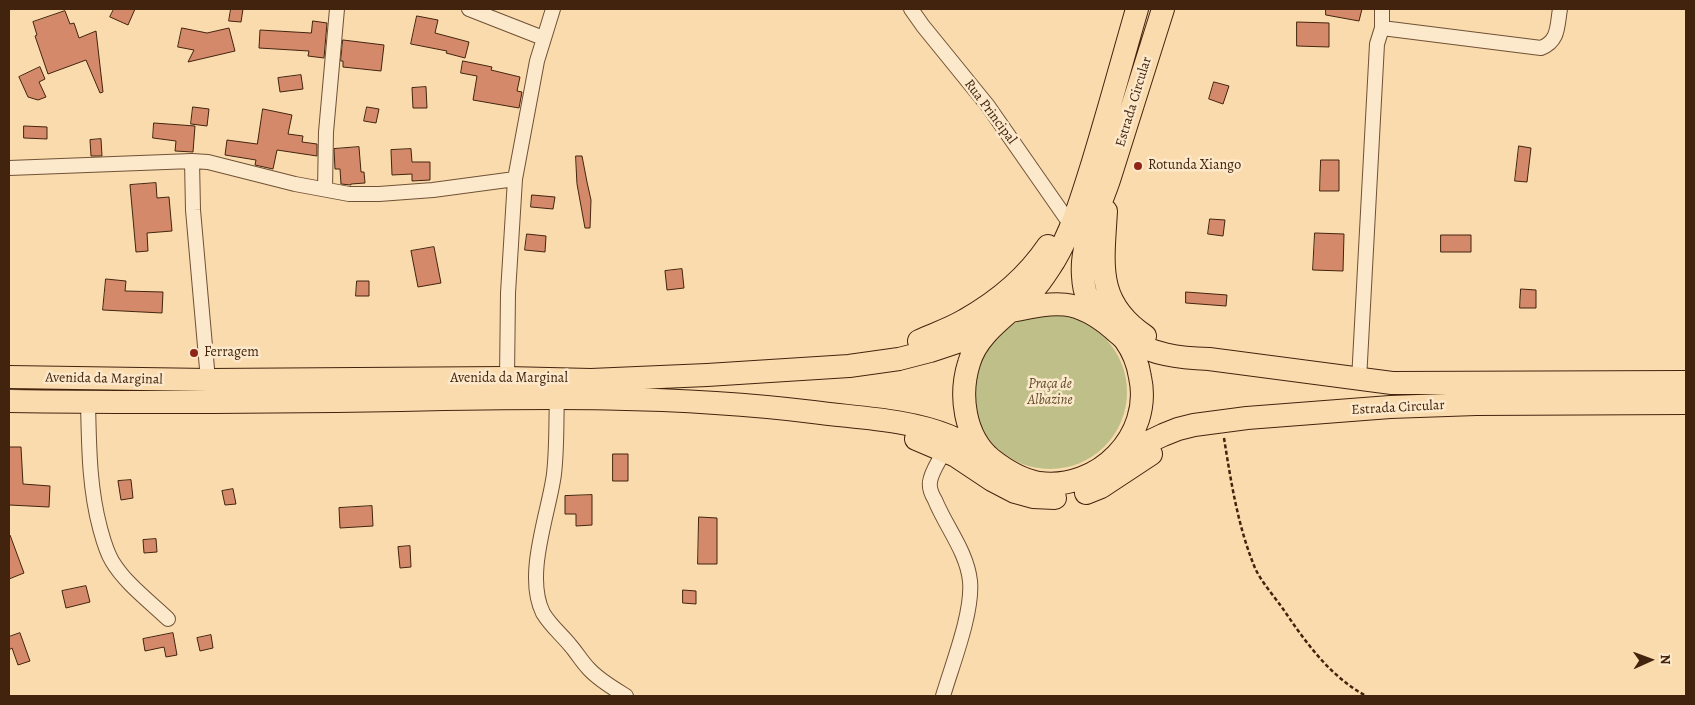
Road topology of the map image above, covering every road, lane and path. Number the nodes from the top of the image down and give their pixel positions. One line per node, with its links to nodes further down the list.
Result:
1 (336, 9): 16 (street)
2 (470, 9): 10 (street)
3 (553, 9): 10 (street)
4 (911, 9): 17 (street, Rua Principal)
5 (1137, 9): 11 (main road, Estrada Circular)
6 (1163, 9): 15 (main road, Estrada Circular)
7 (1382, 9): 9 (street)
8 (1560, 9): 9 (street)
9 (1382, 28): 25 (street)
10 (543, 38): 14 (street)
11 (1097, 150): 17 (main road); 18 (main road, Estrada Circular)
12 (192, 161): 13 (street); 16 (street); 24 (street)
13 (9, 168)
14 (515, 179): 16 (street); 23 (street)
15 (1107, 185): 19 (main road, Estrada Circular); 20 (main road)
16 (325, 189)
17 (1066, 218): 21 (main road)
18 (1006, 316): 19 (main road); 21 (main road, Avenida da Marginal); 35 (main road)
19 (1120, 335): 20 (main road, Estrada Circular); 36 (main road)
20 (1208, 360): 25 (main road, Estrada Circular)
21 (849, 366): 23 (main road, Avenida da Marginal)
22 (9, 377): 24 (main road, Avenida da Marginal)
23 (507, 378): 24 (main road, Avenida da Marginal)
24 (208, 380)
25 (1359, 380): 26 (main road, Estrada Circular)
26 (1686, 382)
27 (557, 397): 29 (main road, Avenida da Marginal); 32 (main road, Avenida da Marginal); 38 (street)
28 (9, 402): 29 (main road, Avenida da Marginal)
29 (88, 402): 37 (street)
30 (1686, 404): 31 (main road, Estrada Circular)
31 (1247, 418): 33 (main road); 36 (main road, Estrada Circular)
32 (871, 420): 34 (main road); 35 (main road, Avenida da Marginal)
33 (1222, 427): 34 (main road); 40 (path)
34 (944, 451): 39 (street)
35 (989, 457): 36 (main road)
36 (1117, 457)
37 (168, 619)
38 (626, 696)
39 (943, 696)
40 (1366, 696)

